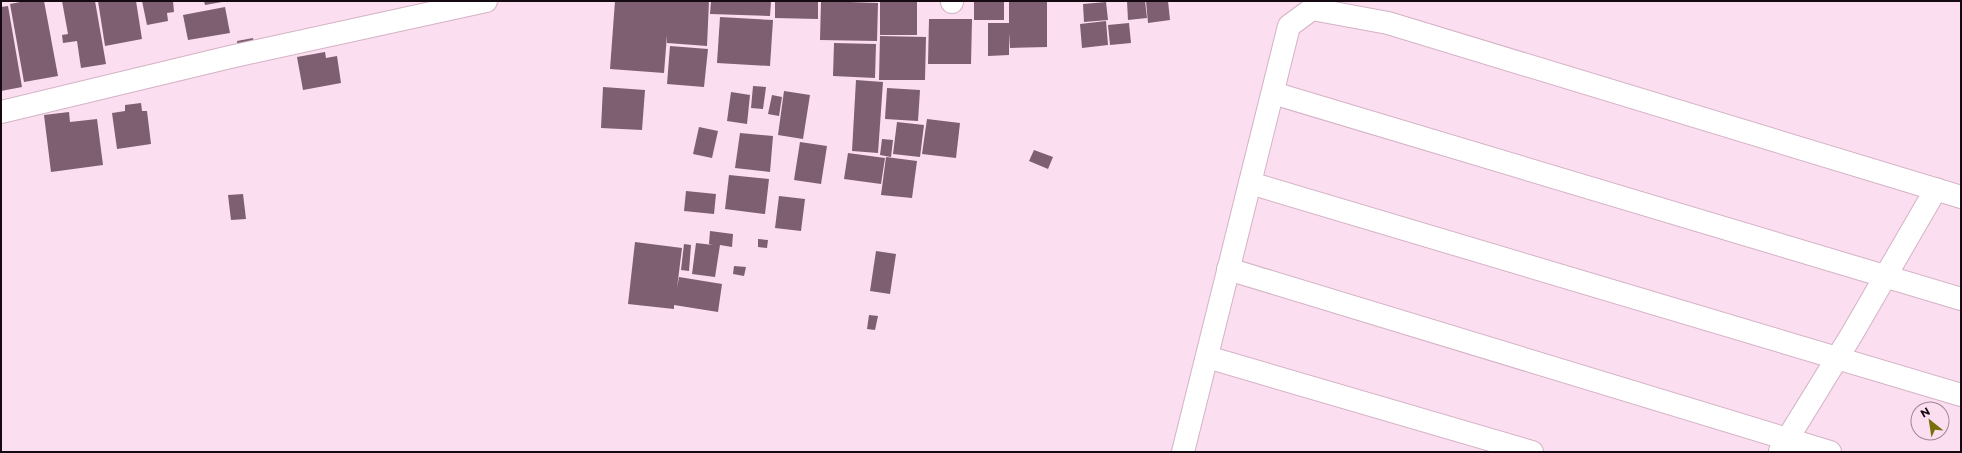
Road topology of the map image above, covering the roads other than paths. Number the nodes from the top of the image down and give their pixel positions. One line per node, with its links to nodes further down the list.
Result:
1 (486, 1): 3 (street)
2 (1273, 93): 4 (street); 5 (street); 8 (street)
3 (1, 112)
4 (1250, 183): 7 (street); 11 (street)
5 (1936, 189): 6 (street); 8 (street)
6 (1961, 197)
7 (1228, 269): 10 (street); 13 (street)
8 (1886, 276): 9 (street); 11 (street)
9 (1961, 299)
10 (1206, 357): 14 (street); 15 (street)
11 (1837, 358): 12 (street); 13 (street)
12 (1961, 395)
13 (1784, 446): 16 (street)
14 (1187, 451)
15 (1532, 452)
16 (1830, 452)

